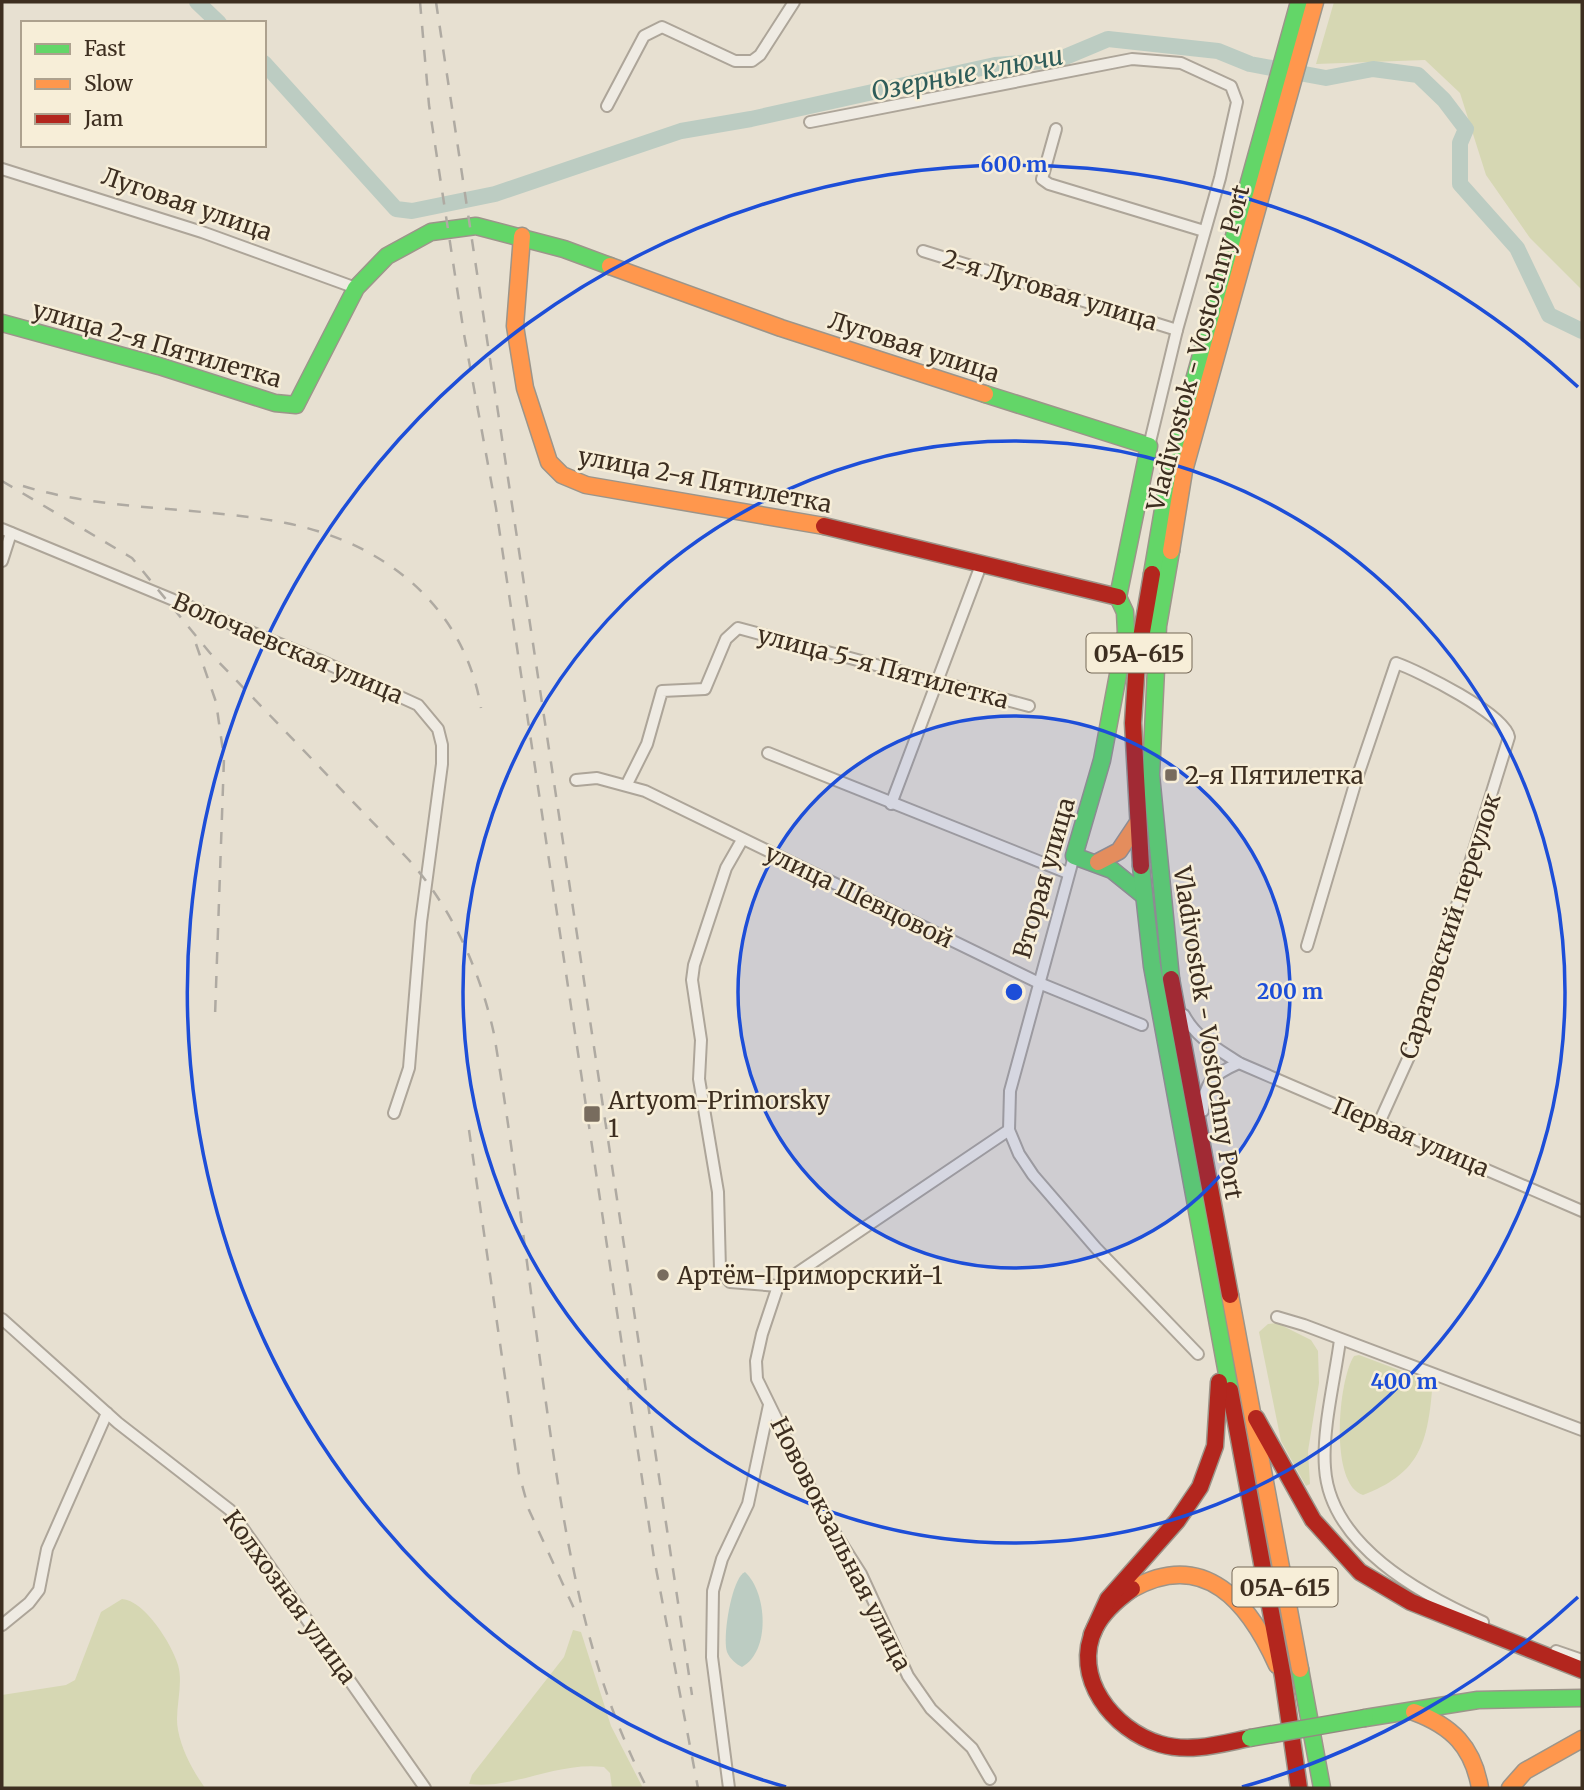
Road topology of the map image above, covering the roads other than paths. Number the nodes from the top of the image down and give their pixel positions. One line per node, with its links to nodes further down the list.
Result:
1 (794, 2): 4 (street)
2 (1299, 2): 25 (main road, Vladivostok - Vostochny Port / 05А-615)
3 (1315, 2): 33 (main road, Vladivostok - Vostochny Port / 05А-615)
4 (607, 106)
5 (810, 122): 8 (street)
6 (1056, 129): 8 (street)
7 (2, 169): 11 (street, Луговая улица)
8 (1204, 231): 13 (street)
9 (522, 236): 11 (main road, улица 2-я Пятилетка); 14 (main road, Луговая улица); 17 (main road, улица 2-я Пятилетка)
10 (923, 251): 13 (street, 2-я Луговая улица)
11 (356, 288): 12 (main road, улица 2-я Пятилетка)
12 (2, 323)
13 (1177, 330): 14 (street)
14 (1149, 446): 18 (main road)
15 (6, 531): 16 (street); 36 (street, Волочаевская улица)
16 (2, 561)
17 (981, 565): 18 (main road, улица 2-я Пятилетка); 19 (street)
18 (1118, 597): 27 (main road, Вторая улица)
19 (939, 682): 20 (street, улица 5-я Пятилетка); 23 (street, улица 5-я Пятилетка); 24 (street)
20 (1029, 706)
21 (768, 753): 24 (street)
22 (576, 780): 23 (street, улица Шевцовой)
23 (627, 784): 26 (street, улица Шевцовой)
24 (891, 804): 29 (street)
25 (1137, 824): 28 (main road); 30 (main road, Vladivostok - Vostochny Port / 05А-615)
26 (742, 840): 32 (street, улица Шевцовой); 41 (street)
27 (1074, 856): 28 (main road); 29 (street, Вторая улица)
28 (1098, 862): 30 (main road)
29 (1068, 873): 32 (street, Вторая улица)
30 (1143, 895): 45 (main road, Vladivostok - Vostochny Port / 05А-615)
31 (1307, 946): 37 (street, Саратовский переулок)
32 (1039, 983): 34 (street, улица Шевцовой); 38 (street, Вторая улица)
33 (1177, 1001): 35 (street, Первая улица); 39 (main road, Vladivostok - Vostochny Port / 05А-615)
34 (1142, 1025)
35 (1239, 1063): 37 (street, Первая улица); 39 (street)
36 (394, 1113)
37 (1378, 1123): 40 (street, Первая улица)
38 (1009, 1130): 41 (street); 46 (street, Вторая улица)
39 (1203, 1155): 48 (main road, Vladivostok - Vostochny Port / 05А-615)
40 (1582, 1211)
41 (778, 1286): 47 (street, Нововокзальная улица)
42 (1277, 1317): 44 (street)
43 (2, 1318): 49 (street, Колхозная улица)
44 (1340, 1339): 50 (street); 53 (street)
45 (1223, 1353): 52 (main road); 55 (main road, Vladivostok - Vostochny Port / 05А-615)
46 (1198, 1354)
47 (769, 1405): 60 (street, Нововокзальная улица); 62 (street)
48 (1252, 1411): 54 (main road); 59 (main road, Vladivostok - Vostochny Port / 05А-615)
49 (107, 1413): 51 (street); 61 (street, Колхозная улица)
50 (1582, 1430)
51 (2, 1625)
52 (1092, 1634): 55 (main road); 57 (main road, bridge)
53 (1582, 1660)
54 (1582, 1670)
55 (1283, 1677): 63 (main road, Vladivostok - Vostochny Port / 05А-615)
56 (1582, 1698): 57 (main road)
57 (1411, 1711): 66 (main road)
58 (1582, 1739): 67 (main road)
59 (1319, 1763): 64 (main road, Vladivostok - Vostochny Port / 05А-615); 65 (main road)
60 (990, 1779)
61 (425, 1788)
62 (729, 1788)
63 (1299, 1788)
64 (1322, 1788)
65 (1332, 1788)
66 (1480, 1788)
67 (1510, 1788)

